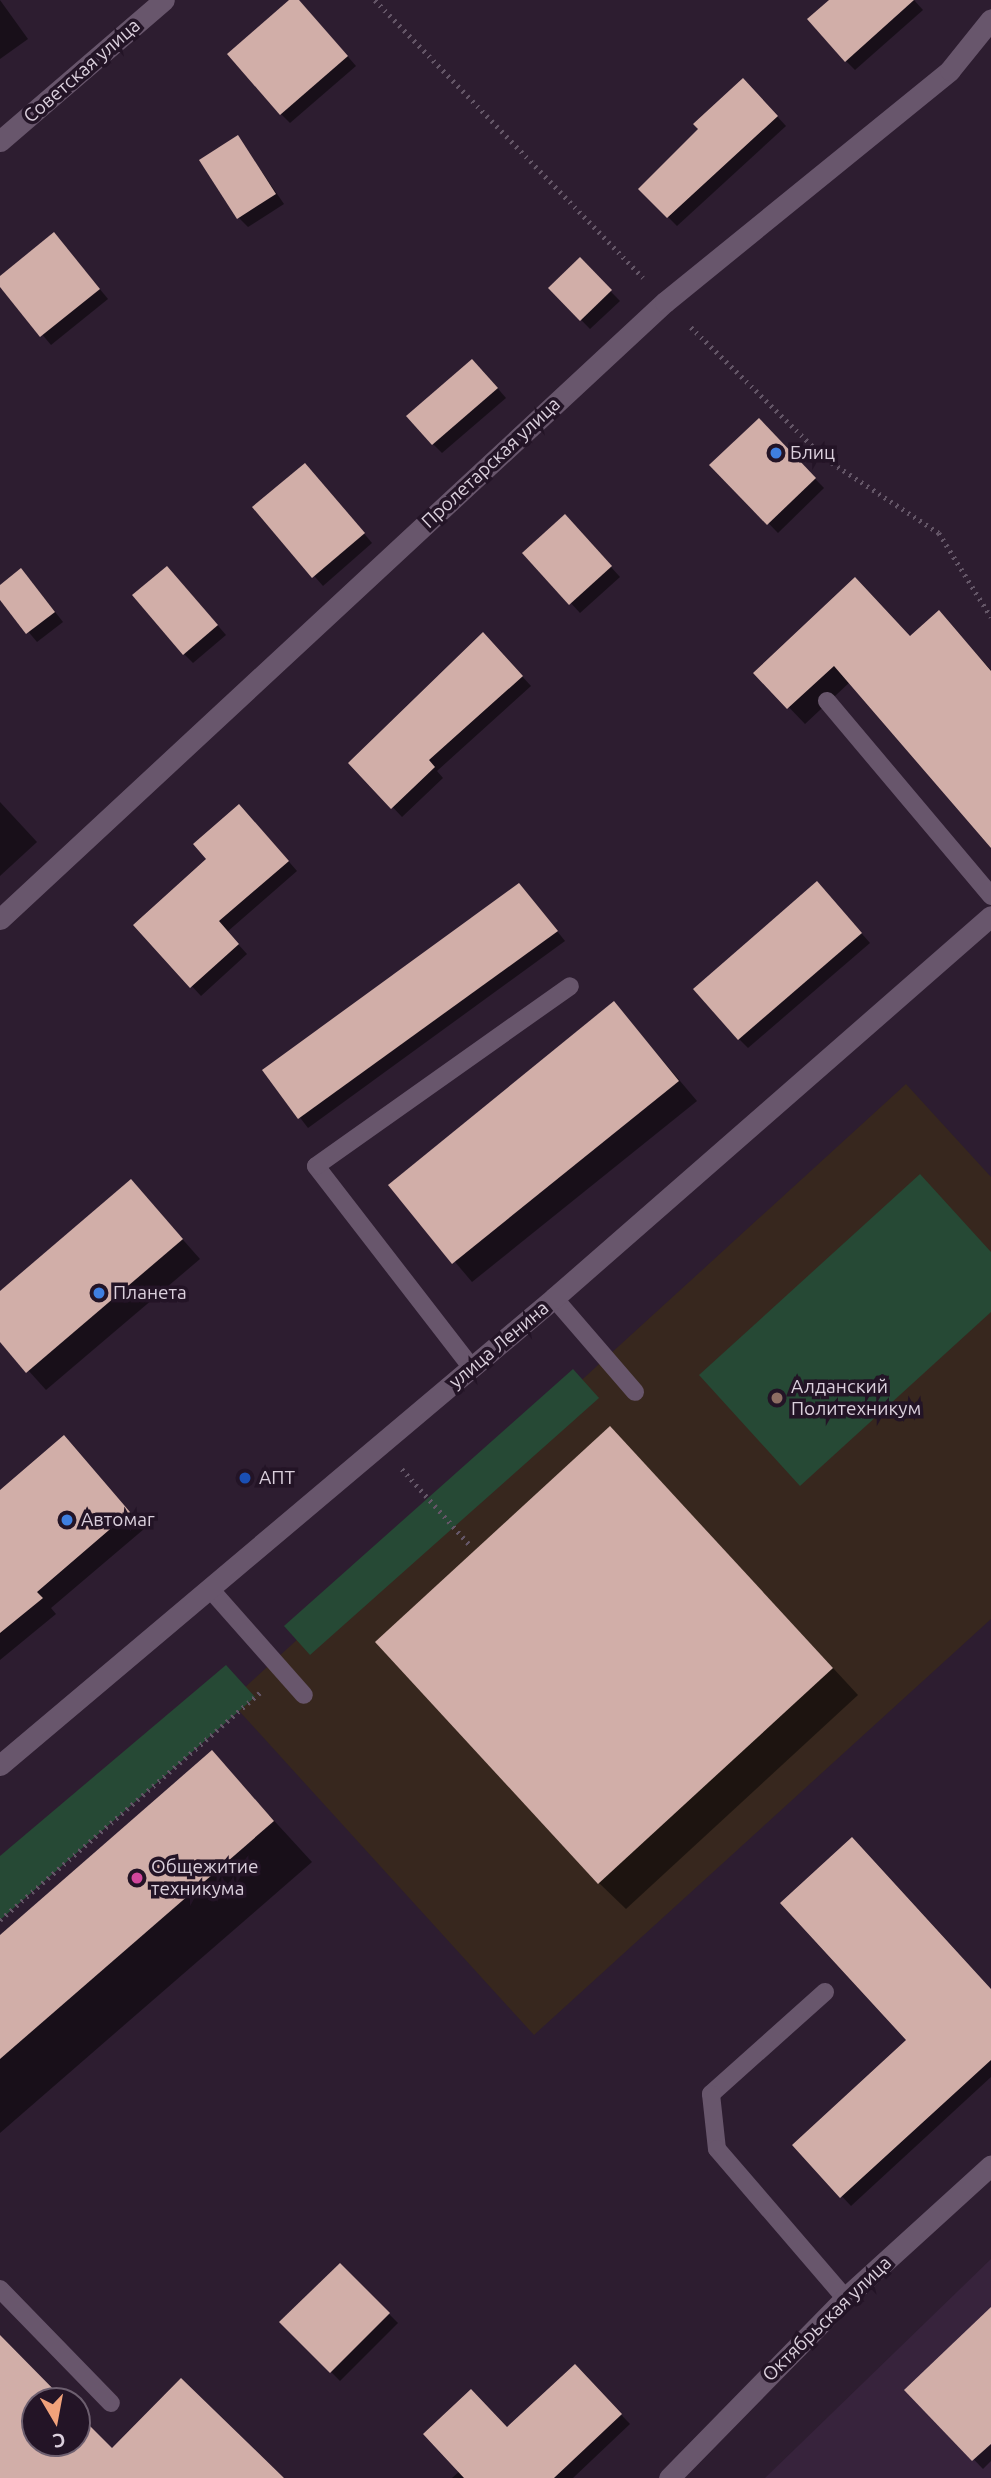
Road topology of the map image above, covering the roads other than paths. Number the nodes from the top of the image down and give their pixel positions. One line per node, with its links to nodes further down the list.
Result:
1 (164, 0): 3 (main road, Советская улица)
2 (991, 19): 7 (main road, Пролетарская улица)
3 (0, 141)
4 (827, 701): 5 (lane)
5 (991, 896)
6 (991, 916): 9 (main road, улица Ленина)
7 (0, 919)
8 (570, 986): 10 (lane)
9 (554, 1298): 10 (main road, улица Ленина); 11 (lane)
10 (472, 1368): 12 (main road, улица Ленина)
11 (635, 1392)
12 (211, 1590): 13 (lane); 14 (main road, улица Ленина)
13 (304, 1695)
14 (0, 1765)
15 (825, 1992): 18 (lane)
16 (991, 2165): 18 (main road, Октябрьская улица)
17 (0, 2289): 19 (lane)
18 (845, 2298): 20 (main road, Октябрьская улица)
19 (111, 2403)
20 (669, 2478)

